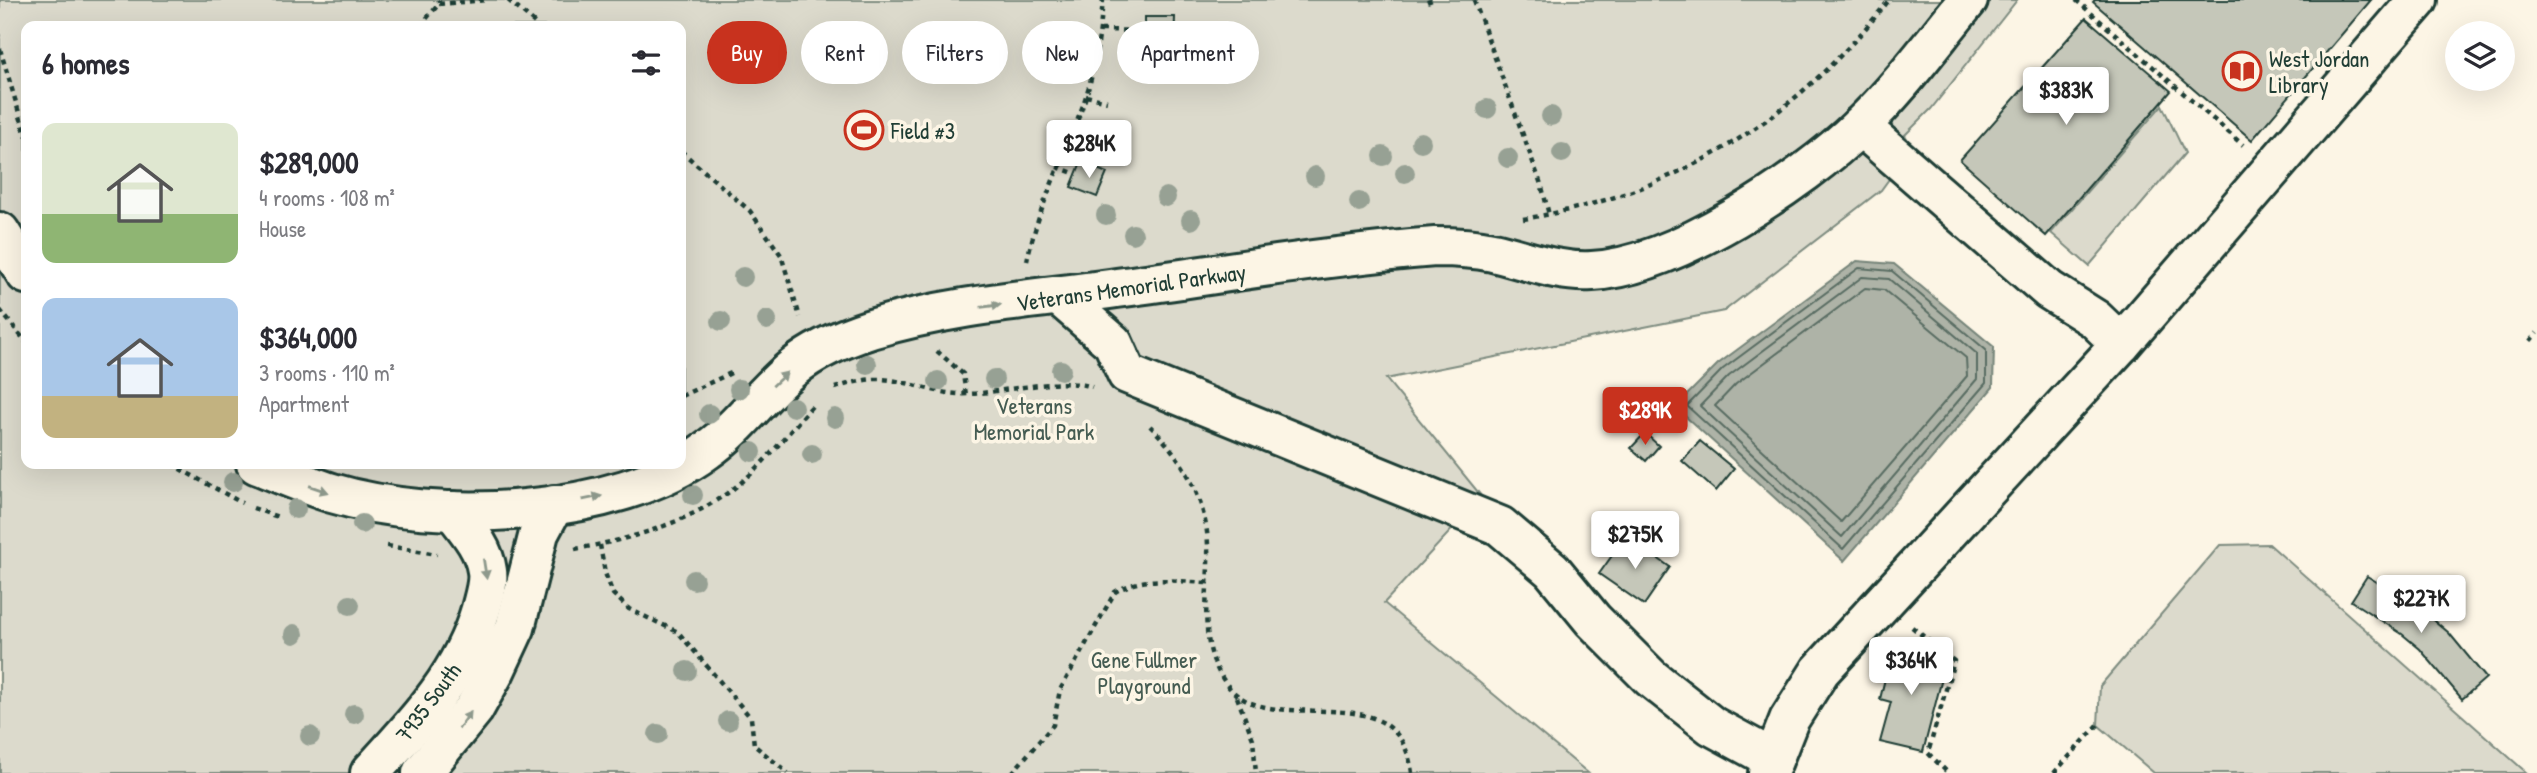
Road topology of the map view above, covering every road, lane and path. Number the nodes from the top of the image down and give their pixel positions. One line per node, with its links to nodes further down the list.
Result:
1 (487, 0): 8 (path)
2 (508, 0): 10 (path)
3 (1103, 0): 11 (path)
4 (1474, 0): 22 (path)
5 (1968, 0): 17 (lane, Veterans Memorial Parkway)
6 (2077, 0): 18 (path)
7 (2418, 0): 32 (lane)
8 (439, 2): 9 (path)
9 (424, 21)
10 (532, 21)
11 (1102, 21)
12 (0, 49): 16 (path)
13 (1089, 84): 14 (path)
14 (1086, 96): 15 (path); 20 (path)
15 (1107, 101)
16 (21, 119)
17 (1860, 127): 26 (lane, Veterans Memorial Parkway); 32 (lane)
18 (2249, 150)
19 (686, 155): 28 (path)
20 (1057, 167): 21 (path); 24 (path)
21 (1076, 174)
22 (1549, 215)
23 (0, 232): 25 (lane)
24 (1027, 265)
25 (21, 266)
26 (1059, 296): 37 (lane, Veterans Memorial Parkway, one-way to 26); 48 (lane)
27 (0, 310): 30 (path)
28 (802, 321)
29 (2537, 333): 31 (path)
30 (21, 336)
31 (2530, 341)
32 (2121, 344): 48 (lane)
33 (937, 351): 35 (path)
34 (1097, 389): 35 (path)
35 (966, 395): 42 (path)
36 (1147, 422): 44 (path)
37 (686, 464)
38 (269, 469): 41 (lane, Veterans Memorial Parkway, one-way to 41)
39 (678, 469): 40 (lane, Veterans Memorial Parkway, one-way to 39)
40 (554, 505): 41 (lane, Veterans Memorial Parkway); 50 (lane, 7935 South, one-way to 40)
41 (453, 511): 49 (lane, 7935 South, one-way to 49)
42 (600, 545): 43 (path); 51 (path)
43 (565, 551)
44 (1206, 583): 46 (path); 52 (path)
45 (1906, 622): 55 (path)
46 (1237, 696): 53 (path); 54 (path)
47 (2098, 725): 56 (path)
48 (1771, 766)
49 (370, 773)
50 (422, 773)
51 (788, 773)
52 (1012, 773)
53 (1256, 773)
54 (1412, 773)
55 (1948, 773)
56 (2054, 773)

